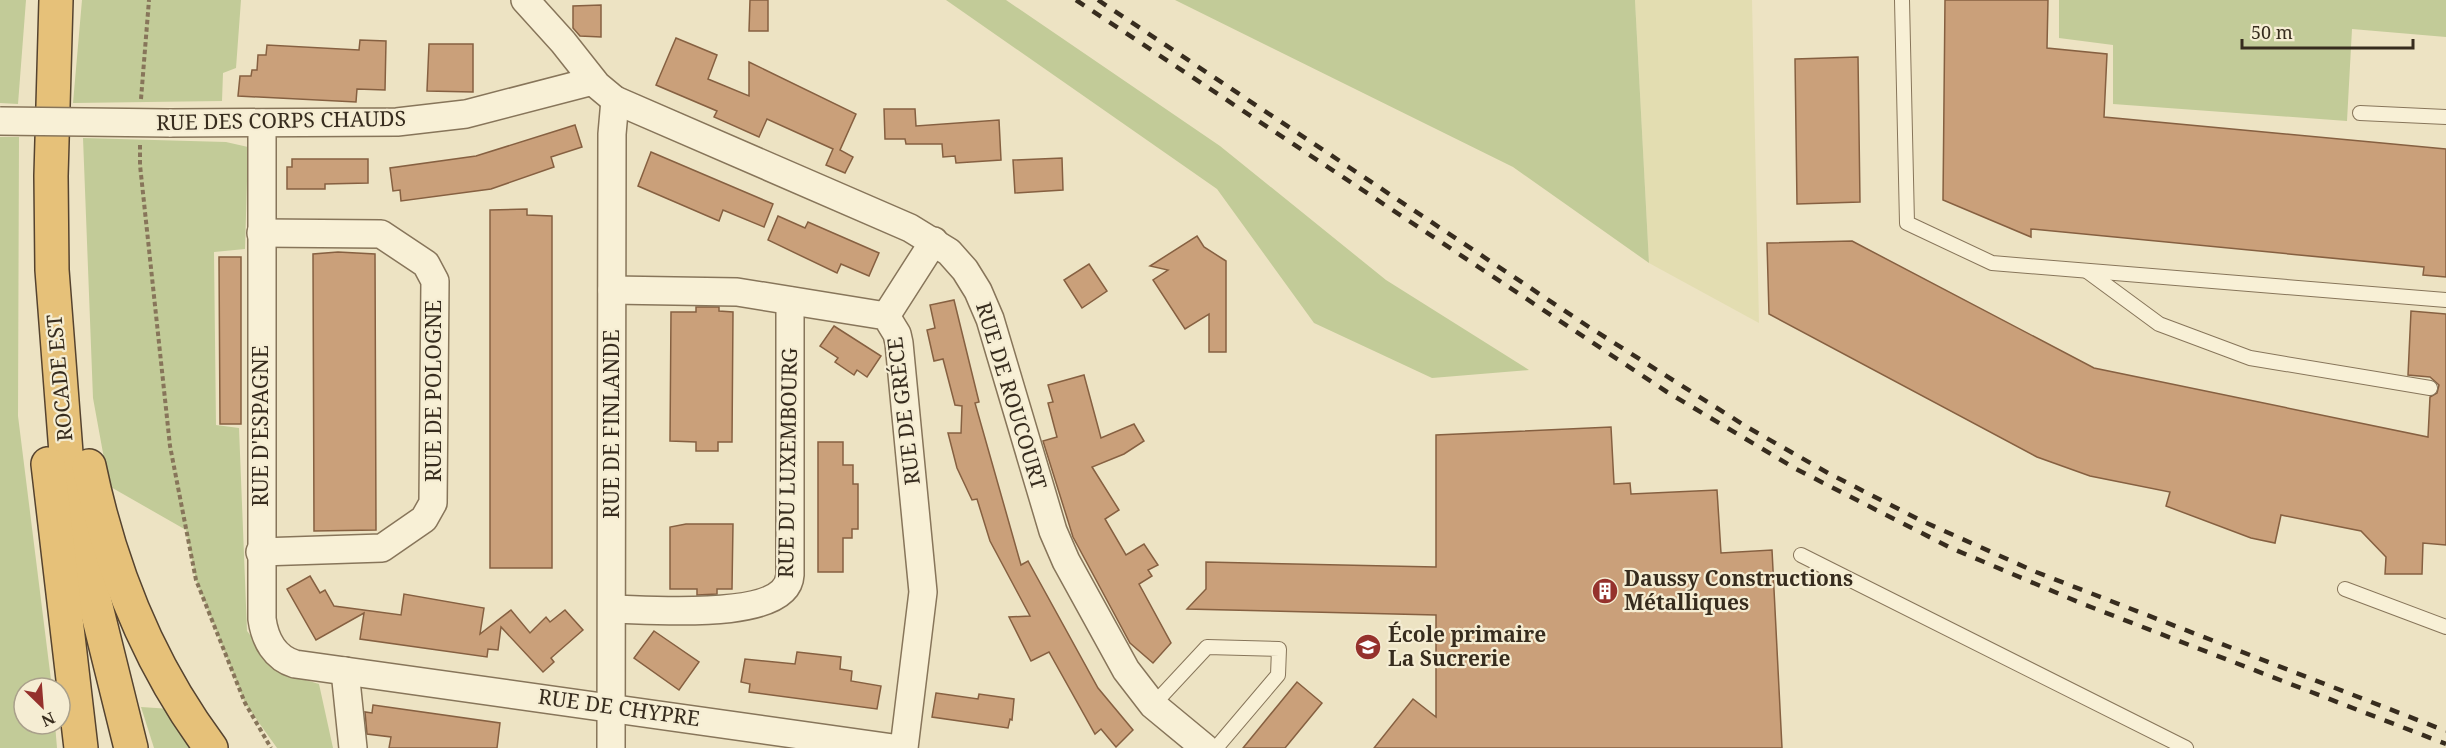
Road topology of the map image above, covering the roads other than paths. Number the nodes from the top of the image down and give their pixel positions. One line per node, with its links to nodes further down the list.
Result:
1 (56, 0): 13 (highway, ROCADE EST)
2 (525, 0): 4 (street, RUE DE ROUCOURT)
3 (1902, 0): 12 (lane)
4 (593, 81): 5 (street, RUE DE ROUCOURT); 9 (street, RUE DES CORPS CHAUDS)
5 (615, 100): 11 (street, RUE DE ROUCOURT); 14 (street, RUE DE FINLANDE)
6 (2360, 113): 7 (lane)
7 (2446, 117)
8 (0, 121): 9 (street, RUE DES CORPS CHAUDS, bridge)
9 (262, 123): 10 (street, RUE D'ESPAGNE)
10 (261, 233): 19 (street, RUE D'ESPAGNE); 19 (street, RUE DE POLOGNE)
11 (934, 241): 17 (street); 25 (street, RUE DE ROUCOURT)
12 (2087, 271): 15 (lane); 18 (lane)
13 (53, 288): 27 (highway); 28 (highway, ROCADE EST); 29 (highway)
14 (612, 291): 16 (street, RUE DE GRÉCE); 22 (street, RUE DE FINLANDE)
15 (2446, 300)
16 (790, 301): 17 (street, RUE DE GRÉCE); 22 (street, RUE DU LUXEMBOURG)
17 (886, 316): 33 (street, RUE DE GRÉCE)
18 (2430, 388)
19 (260, 552): 24 (street, RUE D'ESPAGNE)
20 (1802, 555): 36 (lane)
21 (2345, 589): 23 (lane)
22 (612, 609): 26 (street, RUE DE FINLANDE)
23 (2446, 627)
24 (345, 671): 26 (street, RUE DE CHYPRE); 30 (street)
25 (1153, 705): 34 (street, RUE DE ROUCOURT); 35 (lane)
26 (610, 706): 31 (street, RUE DE FINLANDE); 32 (street, RUE DE CHYPRE)
27 (81, 748)
28 (131, 748)
29 (211, 748)
30 (353, 748)
31 (610, 748)
32 (893, 748)
33 (904, 748)
34 (1205, 748)
35 (1216, 748)
36 (2186, 748)

